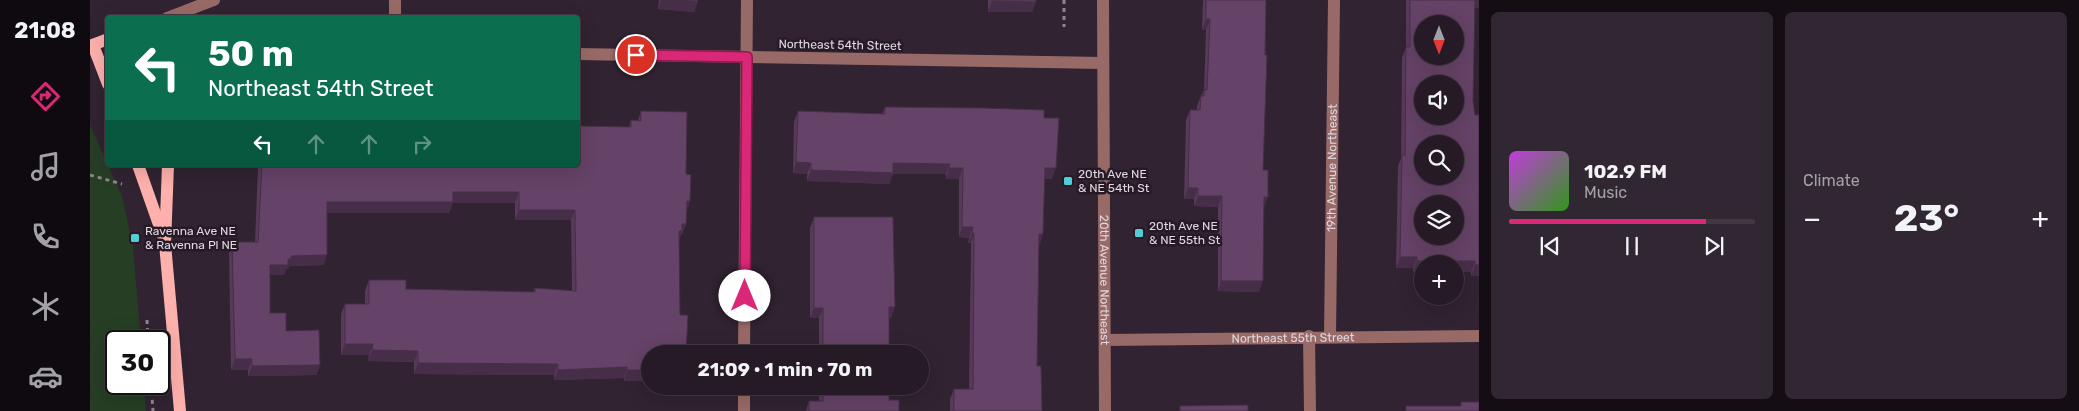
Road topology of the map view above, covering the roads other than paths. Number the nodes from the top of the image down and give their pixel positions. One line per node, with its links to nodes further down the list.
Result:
1 (214, 0): 6 (street)
2 (395, 0): 7 (street)
3 (747, 0): 11 (street)
4 (1103, 0): 12 (street, 20th Avenue Northeast)
5 (1334, 0): 19 (street, 19th Avenue Northeast)
6 (175, 15)
7 (396, 15)
8 (105, 40): 9 (main road)
9 (92, 45): 13 (main road)
10 (580, 54): 11 (street, Northeast 54th Street)
11 (747, 57): 12 (street, Northeast 54th Street); 21 (street)
12 (1103, 63): 20 (street, 20th Avenue Northeast)
13 (105, 77)
14 (139, 167): 16 (main road)
15 (168, 167): 16 (main road)
16 (165, 244): 23 (main road)
17 (1309, 336): 19 (street, Northeast 55th Street); 20 (street, Northeast 55th Street); 26 (street)
18 (1479, 336): 19 (street, Northeast 55th Street)
19 (1330, 337)
20 (1105, 340): 25 (street, 20th Avenue Northeast)
21 (744, 345)
22 (744, 395): 24 (street)
23 (180, 411)
24 (744, 411)
25 (1105, 411)
26 (1310, 411)

